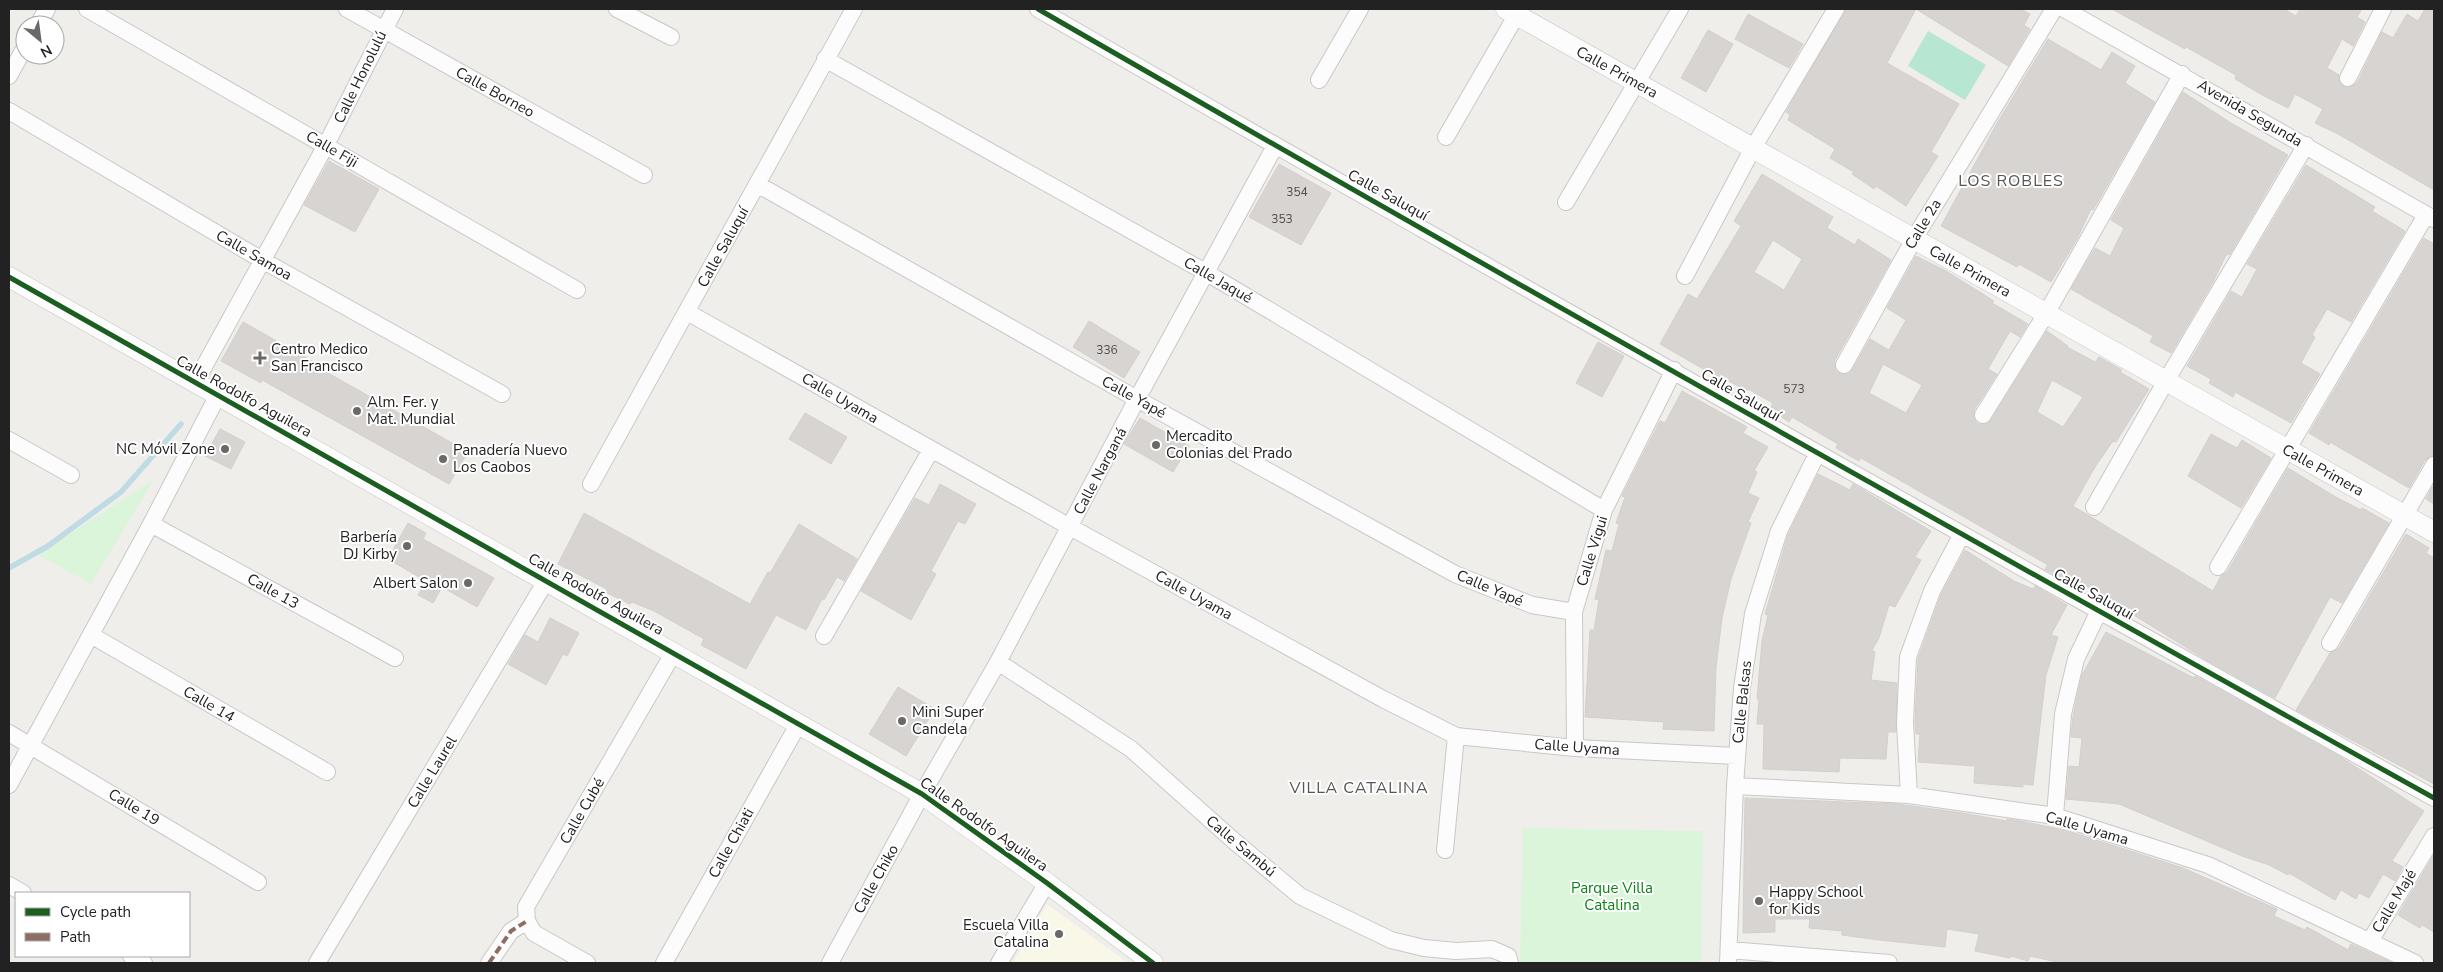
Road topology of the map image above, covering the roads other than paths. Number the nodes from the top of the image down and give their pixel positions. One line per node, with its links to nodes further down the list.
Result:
1 (87, 9): 25 (street, Calle Fiji)
2 (347, 9): 14 (street, Calle Borneo)
3 (395, 9): 14 (street, Calle Honolulú)
4 (617, 9): 15 (street)
5 (854, 9): 16 (street, Calle Saluquí)
6 (1038, 9): 27 (street, Calle Saluquí)
7 (1360, 9): 21 (street)
8 (1680, 9): 22 (street)
9 (1836, 9): 28 (street)
10 (2054, 9): 33 (street, Calle 2a)
11 (2064, 9): 18 (street, Avenida Segunda)
12 (2383, 9): 20 (street)
13 (1514, 11): 22 (street, Calle Primera); 24 (street)
14 (383, 30): 25 (street, Calle Honolulú); 29 (street, Calle Borneo)
15 (671, 37)
16 (826, 59): 30 (street, Calle Saluquí); 35 (street, Calle Jaqué)
17 (15, 65): 19 (street)
18 (2182, 74): 26 (street, Avenida Segunda); 40 (street)
19 (9, 76)
20 (2348, 78)
21 (1319, 80)
22 (1636, 82): 28 (street, Calle Primera); 31 (street)
23 (9, 111): 34 (street, Calle Samoa)
24 (1446, 137)
25 (326, 145): 34 (street, Calle Honolulú); 38 (street, Calle Fiji)
26 (2306, 145): 32 (street, Avenida Segunda); 43 (street)
27 (1275, 146): 35 (street, Calle Narganá); 42 (street, Calle Saluquí)
28 (1753, 148): 33 (street, Calle Primera); 36 (street)
29 (644, 175)
30 (757, 184): 39 (street, Calle Saluquí); 47 (street, Calle Yapé)
31 (1566, 202)
32 (2430, 217): 51 (street)
33 (1914, 239): 40 (street, Calle Primera); 41 (street, Calle 2a)
34 (262, 260): 44 (street, Calle Honolulú); 45 (street, Calle Samoa)
35 (1207, 273): 47 (street, Calle Narganá); 57 (street, Calle Jaqué)
36 (1685, 276)
37 (9, 277): 44 (street, Calle Rodolfo Aguilera)
38 (577, 290)
39 (687, 312): 50 (street, Calle Uyama); 55 (street, Calle Saluquí)
40 (2046, 314): 43 (street, Calle Primera); 48 (street)
41 (1844, 366)
42 (1674, 370): 52 (street, Calle Saluquí); 57 (street, Calle Vigui)
43 (2166, 381): 51 (street, Calle Primera); 56 (street)
44 (195, 383): 46 (street, Calle Rodolfo Aguilera)
45 (502, 394)
46 (218, 395): 59 (street); 64 (street, Calle Rodolfo Aguilera)
47 (1137, 399): 60 (street, Calle Narganá); 66 (street, Calle Yapé)
48 (1983, 415)
49 (9, 440): 54 (street)
50 (931, 450): 60 (street, Calle Uyama); 68 (street)
51 (2288, 450): 58 (street, Calle Primera); 63 (street)
52 (1817, 454): 62 (street, Calle Saluquí); 78 (street, Calle Balsas)
53 (2434, 465): 58 (street)
54 (71, 475)
55 (590, 484)
56 (2094, 507)
57 (1604, 510): 66 (street, Calle Vigui)
58 (2404, 516): 61 (street, Calle Primera); 69 (street)
59 (151, 524): 67 (street); 71 (street, Calle 13)
60 (1070, 527): 72 (street, Calle Narganá); 75 (street, Calle Uyama)
61 (2434, 532)
62 (1962, 534): 65 (street, Calle Saluquí); 83 (street)
63 (2218, 567)
64 (546, 581): 70 (street, Calle Rodolfo Aguilera); 97 (street, Calle Laurel)
65 (2099, 611): 84 (street, Calle Saluquí); 85 (street)
66 (1574, 612): 77 (street, Calle Vigui)
67 (91, 635): 76 (street); 79 (street, Calle 14)
68 (824, 636)
69 (2330, 643)
70 (674, 652): 73 (street, Calle Rodolfo Aguilera); 92 (street, Calle Cubé)
71 (396, 658)
72 (998, 662): 82 (street, Calle Narganá); 104 (street, Calle Sambú)
73 (799, 723): 82 (street, Calle Rodolfo Aguilera); 100 (street, Calle Chiati)
74 (9, 733): 76 (street, Calle 19)
75 (1456, 736): 77 (street, Calle Uyama); 87 (street)
76 (30, 745): 80 (street); 88 (street, Calle 19)
77 (1575, 748): 78 (street, Calle Uyama)
78 (1737, 756): 81 (street, Calle Balsas)
79 (327, 772)
80 (9, 785)
81 (1735, 786): 83 (street, Calle Uyama); 95 (street, Calle Balsas)
82 (922, 794): 89 (street, Calle Rodolfo Aguilera); 101 (street, Calle Chiko)
83 (1909, 795): 85 (street, Calle Uyama)
84 (2434, 798)
85 (2054, 816): 93 (street, Calle Uyama)
86 (2434, 836): 93 (street, Calle Majé)
87 (1444, 850)
88 (258, 882)
89 (1047, 883): 102 (street); 103 (street, Calle Rodolfo Aguilera)
90 (9, 885): 91 (street)
91 (21, 892)
92 (527, 921): 98 (street); 99 (street)
93 (2370, 941): 106 (street, Calle Uyama)
94 (133, 957): 96 (street)
95 (1729, 957): 105 (street)
96 (144, 963)
97 (317, 963)
98 (489, 963)
99 (587, 963)
100 (664, 963)
101 (830, 963)
102 (999, 963)
103 (1153, 963)
104 (1510, 963)
105 (1889, 963)
106 (2415, 963)

